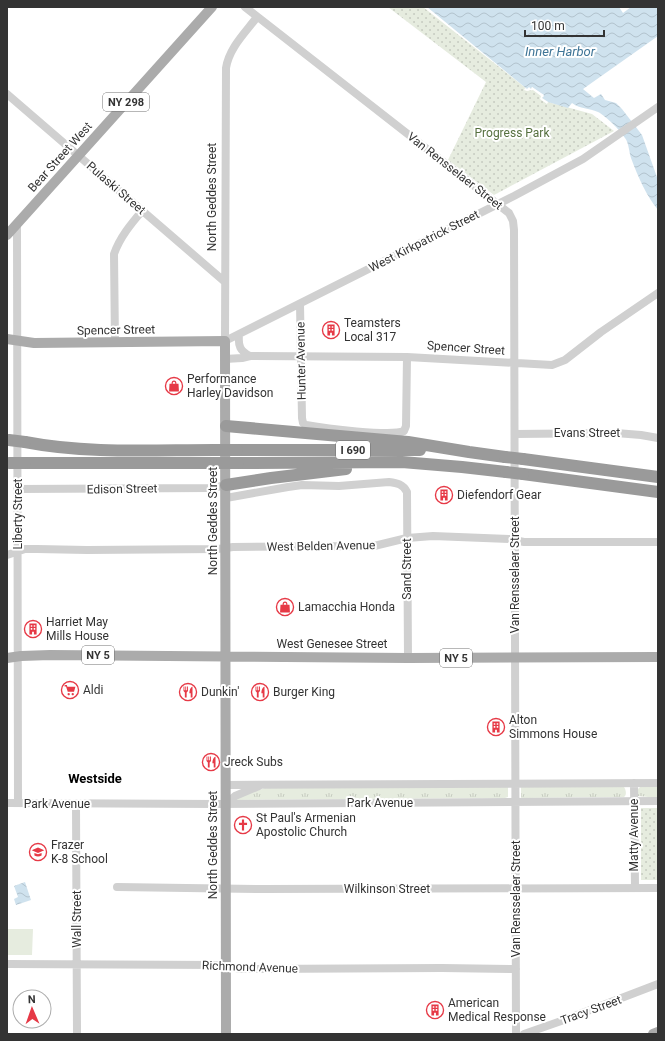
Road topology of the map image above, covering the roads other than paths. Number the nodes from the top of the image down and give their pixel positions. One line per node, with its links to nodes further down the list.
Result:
1 (212, 7): 6 (main road, Bear Street West / NY 298)
2 (244, 7): 3 (street, Van Rensselaer Street)
3 (257, 17): 7 (street, Van Rensselaer Street); 11 (street, North Geddes Street)
4 (7, 94): 6 (street, Pulaski Street)
5 (658, 107): 7 (street, West Kirkpatrick Street)
6 (78, 156): 8 (street, Pulaski Street); 9 (main road, Bear Street West / NY 298)
7 (497, 205): 15 (street, West Kirkpatrick Street); 24 (street, Van Rensselaer Street)
8 (142, 211): 12 (street, Pulaski Street); 19 (street)
9 (17, 225): 10 (main road, Bear Street West / NY 298); 17 (street, Liberty Street)
10 (7, 235)
11 (225, 262): 12 (street); 13 (street, North Geddes Street)
12 (206, 264): 13 (street, Pulaski Street)
13 (225, 282): 18 (street, North Geddes Street)
14 (658, 293): 24 (street, Spencer Street)
15 (300, 304): 16 (street, West Kirkpatrick Street); 21 (street, Hunter Avenue)
16 (239, 335): 18 (street, West Kirkpatrick Street); 20 (street)
17 (12, 340): 19 (main road, Spencer Street); 34 (street, Liberty Street)
18 (225, 341): 19 (main road, Spencer Street); 23 (main road, North Geddes Street)
19 (115, 343)
20 (250, 356): 21 (street, Spencer Street); 23 (street, Spencer Street)
21 (302, 357): 22 (street, Spencer Street); 22 (street, Hunter Avenue)
22 (407, 357): 24 (street, Spencer Street)
23 (225, 359): 25 (main road, North Geddes Street)
24 (514, 364): 26 (street, Van Rensselaer Street)
25 (226, 426): 29 (highway); 33 (main road, North Geddes Street)
26 (515, 434): 27 (street, Evans Street); 38 (street, Van Rensselaer Street)
27 (658, 438)
28 (8, 440): 29 (highway, I 690, bridge)
29 (469, 452): 32 (highway, I 690, bridge)
30 (8, 463): 31 (highway, I 690, bridge)
31 (422, 464): 33 (highway); 35 (highway, I 690, bridge)
32 (658, 477)
33 (226, 485): 34 (street, Edison Street); 36 (main road, North Geddes Street)
34 (18, 490): 41 (street, Liberty Street)
35 (658, 492)
36 (226, 498): 37 (street, Sand Street); 40 (main road, North Geddes Street)
37 (407, 538): 38 (street, West Belden Avenue); 40 (street, West Belden Avenue); 47 (street, Sand Street)
38 (515, 540): 39 (street, West Belden Avenue); 48 (street, Van Rensselaer Street)
39 (658, 542)
40 (225, 548): 41 (street, West Belden Avenue); 44 (main road, North Geddes Street)
41 (18, 551): 42 (street, West Belden Avenue); 43 (street, Liberty Street)
42 (7, 554)
43 (18, 656): 44 (main road, West Genesee Street / NY 5); 46 (main road, West Genesee Street / NY 5); 58 (street, Liberty Street)
44 (225, 656): 47 (main road, West Genesee Street / NY 5); 53 (main road, North Geddes Street)
45 (658, 657): 48 (main road, West Genesee Street / NY 5)
46 (7, 658)
47 (408, 658): 48 (main road, West Genesee Street / NY 5)
48 (515, 658): 52 (street, Van Rensselaer Street)
49 (634, 783): 50 (street, Park Avenue); 52 (street, Park Avenue); 55 (street, Matty Avenue)
50 (658, 783)
51 (263, 784): 52 (street, Park Avenue); 53 (street, Park Avenue); 60 (street)
52 (516, 784): 54 (street, Van Rensselaer Street)
53 (225, 785): 60 (main road, North Geddes Street)
54 (516, 802): 55 (street, Park Avenue); 60 (street, Park Avenue); 65 (street, Van Rensselaer Street)
55 (634, 802): 56 (street, Park Avenue); 63 (street, Matty Avenue)
56 (658, 802)
57 (7, 803): 58 (street, Park Avenue)
58 (18, 803): 59 (street, Park Avenue)
59 (76, 804): 60 (street, Park Avenue); 67 (street, Wall Street)
60 (226, 804): 62 (main road, North Geddes Street)
61 (117, 887): 62 (street, Wilkinson Street)
62 (226, 888): 65 (street, Wilkinson Street); 68 (main road, North Geddes Street)
63 (635, 888): 64 (street, Wilkinson Street); 65 (street, Wilkinson Street)
64 (658, 888)
65 (516, 889): 69 (street, Van Rensselaer Street)
66 (7, 964): 67 (street, Richmond Avenue)
67 (77, 965): 68 (street, Richmond Avenue); 72 (street, Wall Street)
68 (226, 967): 69 (street, Richmond Avenue); 73 (main road, North Geddes Street)
69 (516, 969): 74 (street, Van Rensselaer Street)
70 (658, 984): 75 (street, Tracy Street)
71 (658, 1032): 76 (main road)
72 (77, 1034)
73 (226, 1034)
74 (516, 1034)
75 (524, 1034)
76 (653, 1034)

